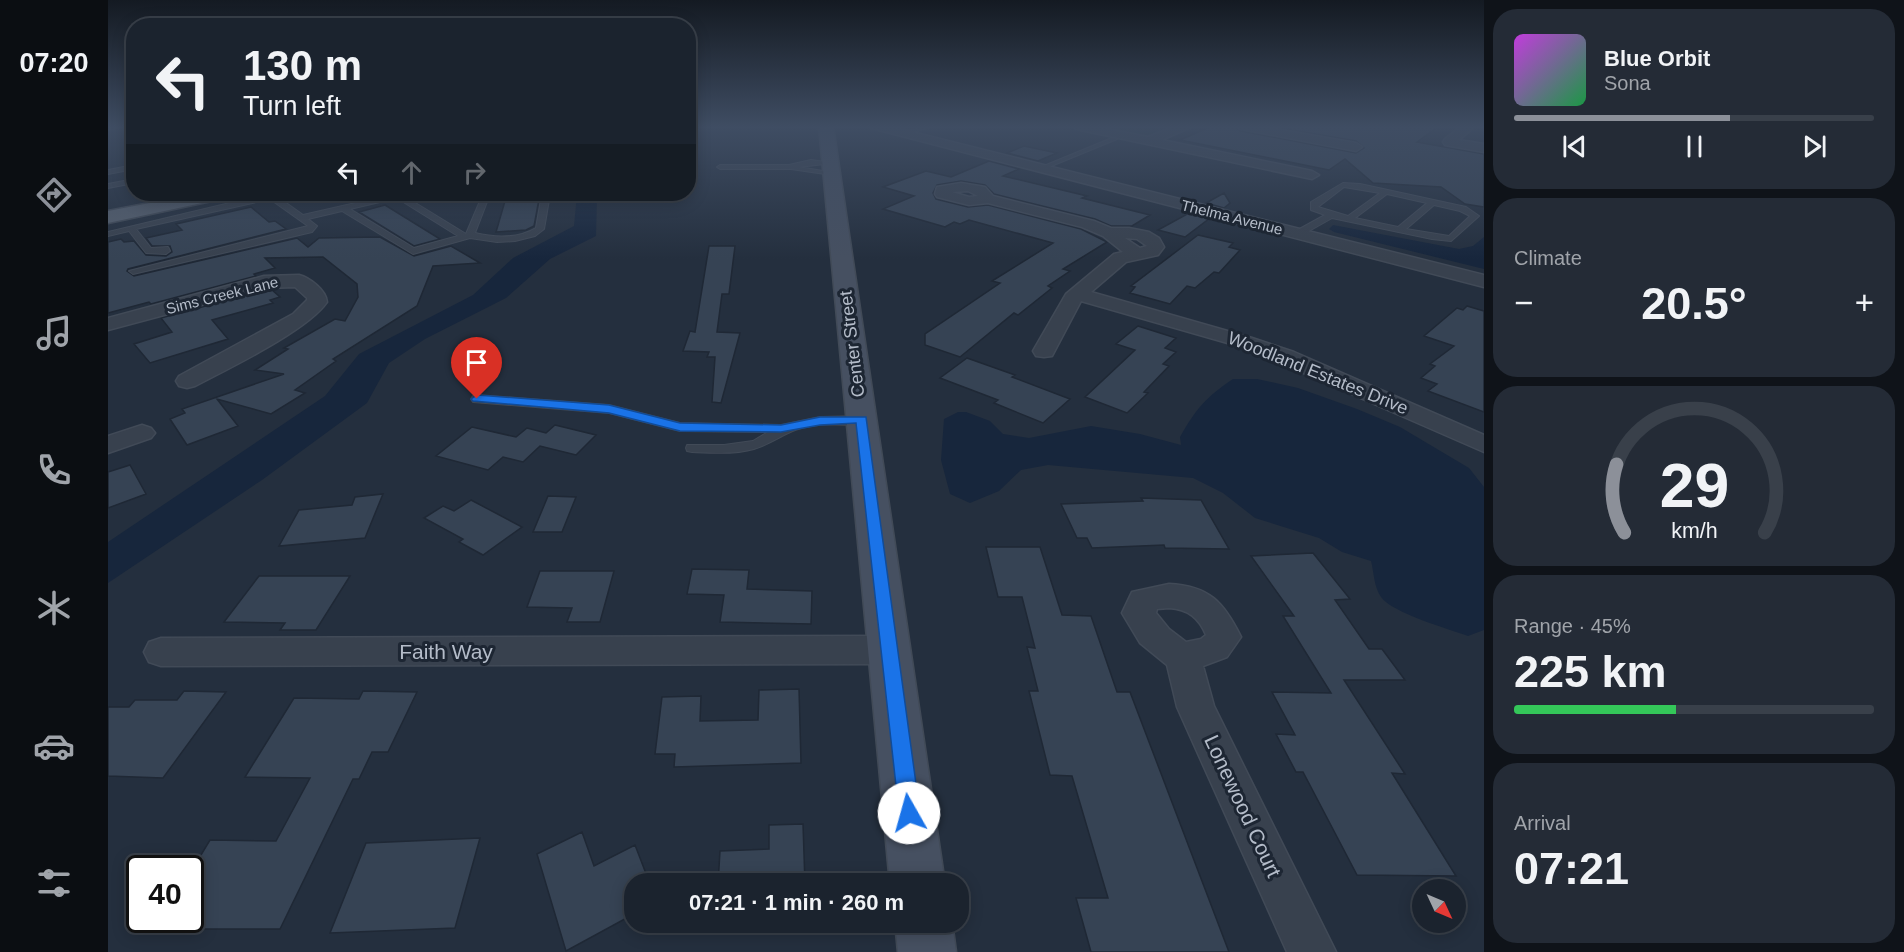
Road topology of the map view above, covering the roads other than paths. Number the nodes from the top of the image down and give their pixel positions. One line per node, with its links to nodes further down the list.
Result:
1 (831, 170): 41 (street, Center Street)
2 (1051, 170): 30 (street, Thelma Avenue)
3 (1290, 170): 4 (street)
4 (1312, 175)
5 (126, 183): 6 (lane)
6 (108, 186)
7 (1385, 192): 18 (lane); 23 (lane); 26 (lane)
8 (988, 199): 36 (street)
9 (129, 201): 21 (main road)
10 (207, 201): 19 (main road)
11 (231, 201): 19 (lane)
12 (278, 201): 25 (lane)
13 (354, 201): 20 (lane)
14 (372, 201): 20 (lane)
15 (412, 201): 31 (lane)
16 (484, 201): 31 (lane)
17 (545, 201): 31 (lane)
18 (1433, 202): 28 (lane); 28 (lane)
19 (201, 204): 24 (main road); 27 (lane)
20 (359, 204): 22 (lane)
21 (108, 205)
22 (343, 208): 25 (lane); 31 (lane)
23 (1331, 215): 26 (lane); 30 (lane)
24 (108, 217)
25 (301, 218): 33 (lane)
26 (1348, 219): 28 (lane)
27 (132, 229): 29 (lane); 33 (lane)
28 (1400, 230)
29 (108, 234)
30 (1297, 234): 35 (street, Thelma Avenue)
31 (468, 236)
32 (174, 242): 33 (lane)
33 (168, 254): 34 (lane)
34 (133, 271)
35 (1484, 281)
36 (1078, 294): 38 (street); 44 (street, Woodland Estates Drive)
37 (108, 324): 39 (street, Sims Creek Lane)
38 (1044, 351)
39 (187, 381)
40 (477, 399): 42 (lane)
41 (862, 420): 42 (lane); 47 (street, Center Street)
42 (781, 429): 46 (lane)
43 (142, 433): 45 (street)
44 (1484, 444)
45 (108, 445)
46 (692, 448)
47 (889, 650): 48 (street, Faith Way); 50 (street, Center Street)
48 (161, 652)
49 (1183, 657): 53 (street, Lonewood Court)
50 (917, 873)
51 (924, 933): 52 (street)
52 (927, 952)
53 (1312, 952)

